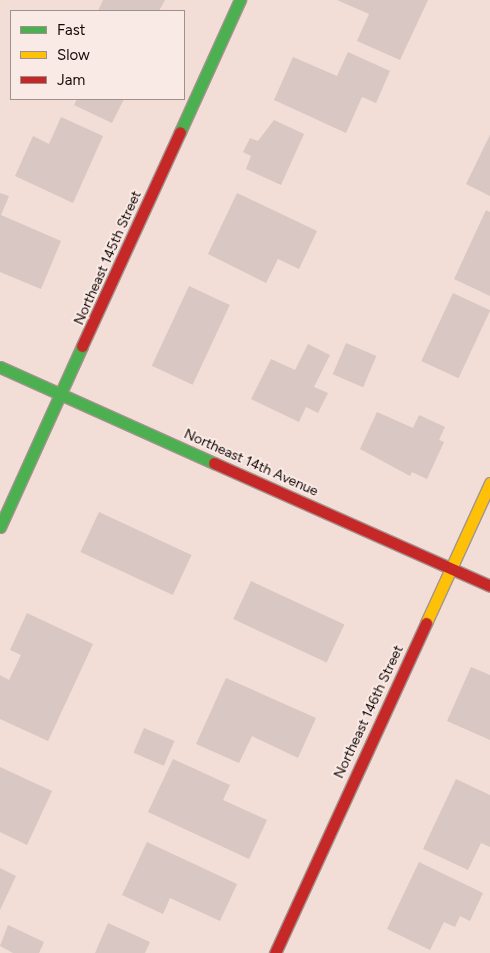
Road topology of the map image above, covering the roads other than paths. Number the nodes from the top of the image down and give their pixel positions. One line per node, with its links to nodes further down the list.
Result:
1 (240, 0): 3 (street, Northeast 145th Street)
2 (0, 367): 3 (street, Northeast 14th Avenue)
3 (62, 395): 5 (street, Northeast 145th Street); 6 (street, Northeast 14th Avenue)
4 (490, 483): 6 (street, Northeast 146th Street)
5 (0, 527)
6 (451, 569): 7 (street, Northeast 14th Avenue); 8 (street, Northeast 146th Street)
7 (490, 586)
8 (275, 953)

